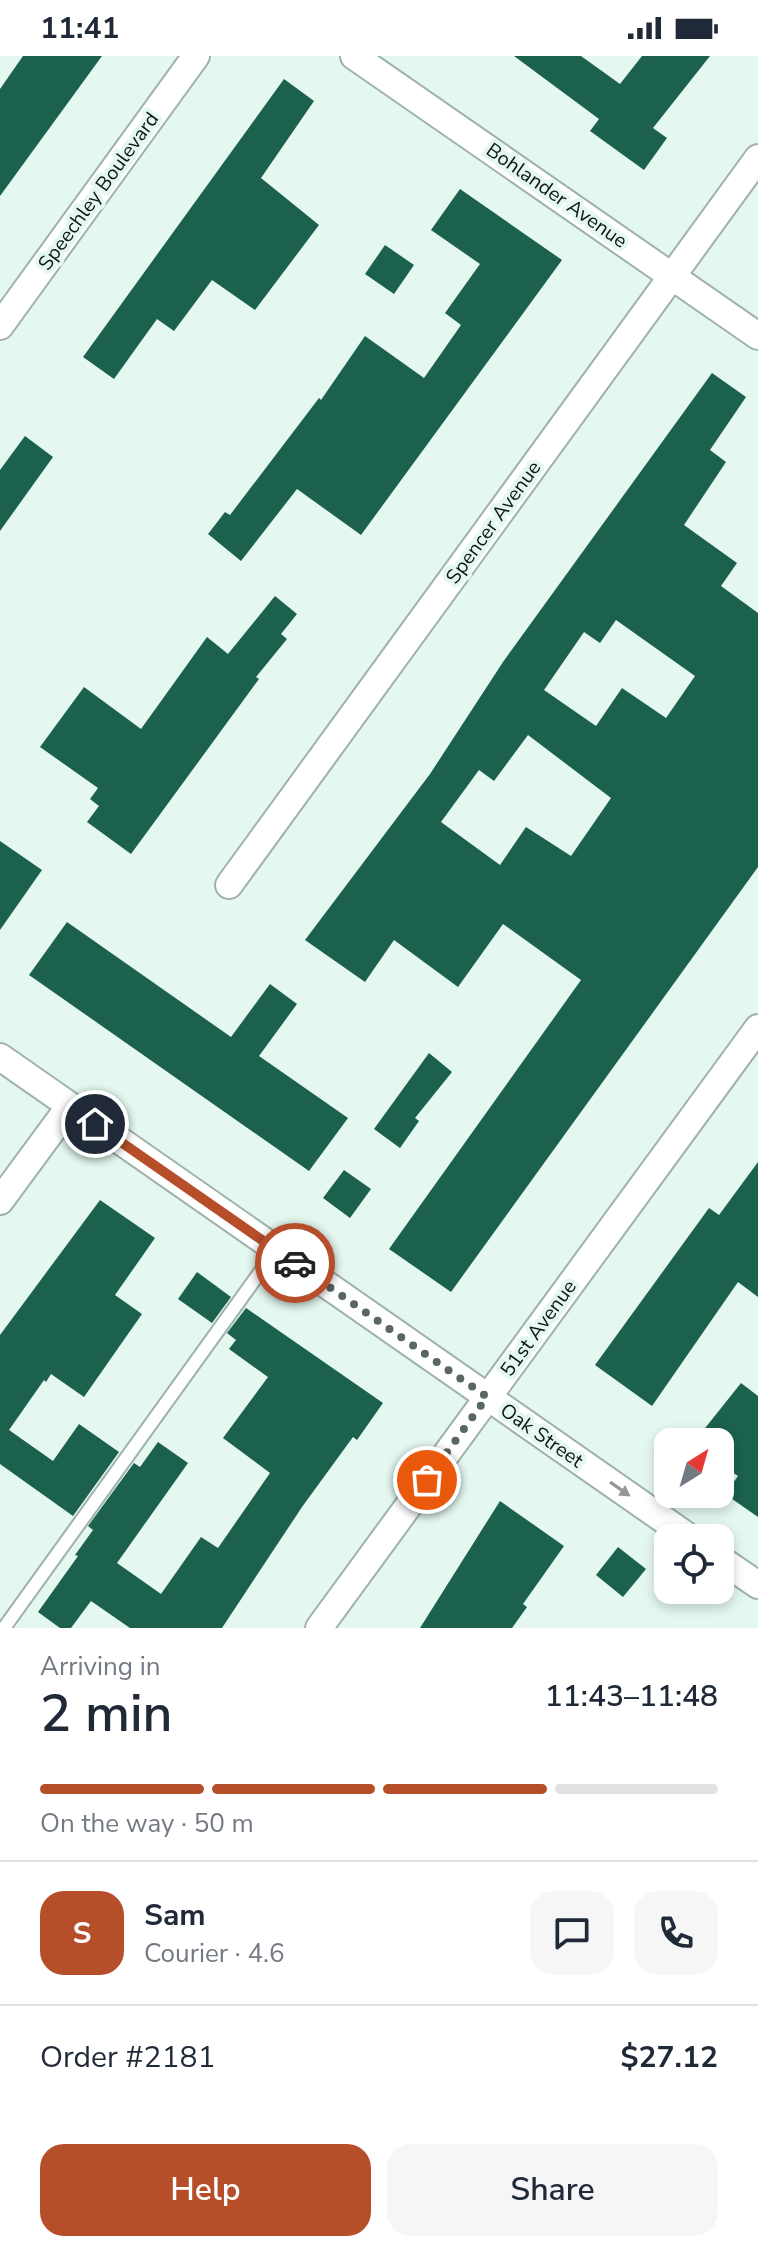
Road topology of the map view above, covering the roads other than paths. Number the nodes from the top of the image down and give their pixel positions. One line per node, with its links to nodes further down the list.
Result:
1 (196, 56): 5 (street, Speechley Boulevard)
2 (354, 56): 4 (street, Bohlander Avenue)
3 (758, 158): 4 (street, Spencer Avenue)
4 (673, 275): 6 (street, Bohlander Avenue); 7 (street, Spencer Avenue)
5 (0, 326)
6 (758, 336)
7 (229, 885)
8 (758, 1028): 13 (street, 51st Avenue)
9 (0, 1057): 10 (street, Oak Street)
10 (70, 1106): 11 (street); 12 (street, Oak Street)
11 (0, 1201)
12 (276, 1250): 13 (street, Oak Street); 17 (lane)
13 (487, 1397): 14 (street, Oak Street, one-way to 14); 18 (street, 51st Avenue)
14 (670, 1524)
15 (734, 1569): 16 (street)
16 (758, 1585)
17 (4, 1628)
18 (319, 1628)

